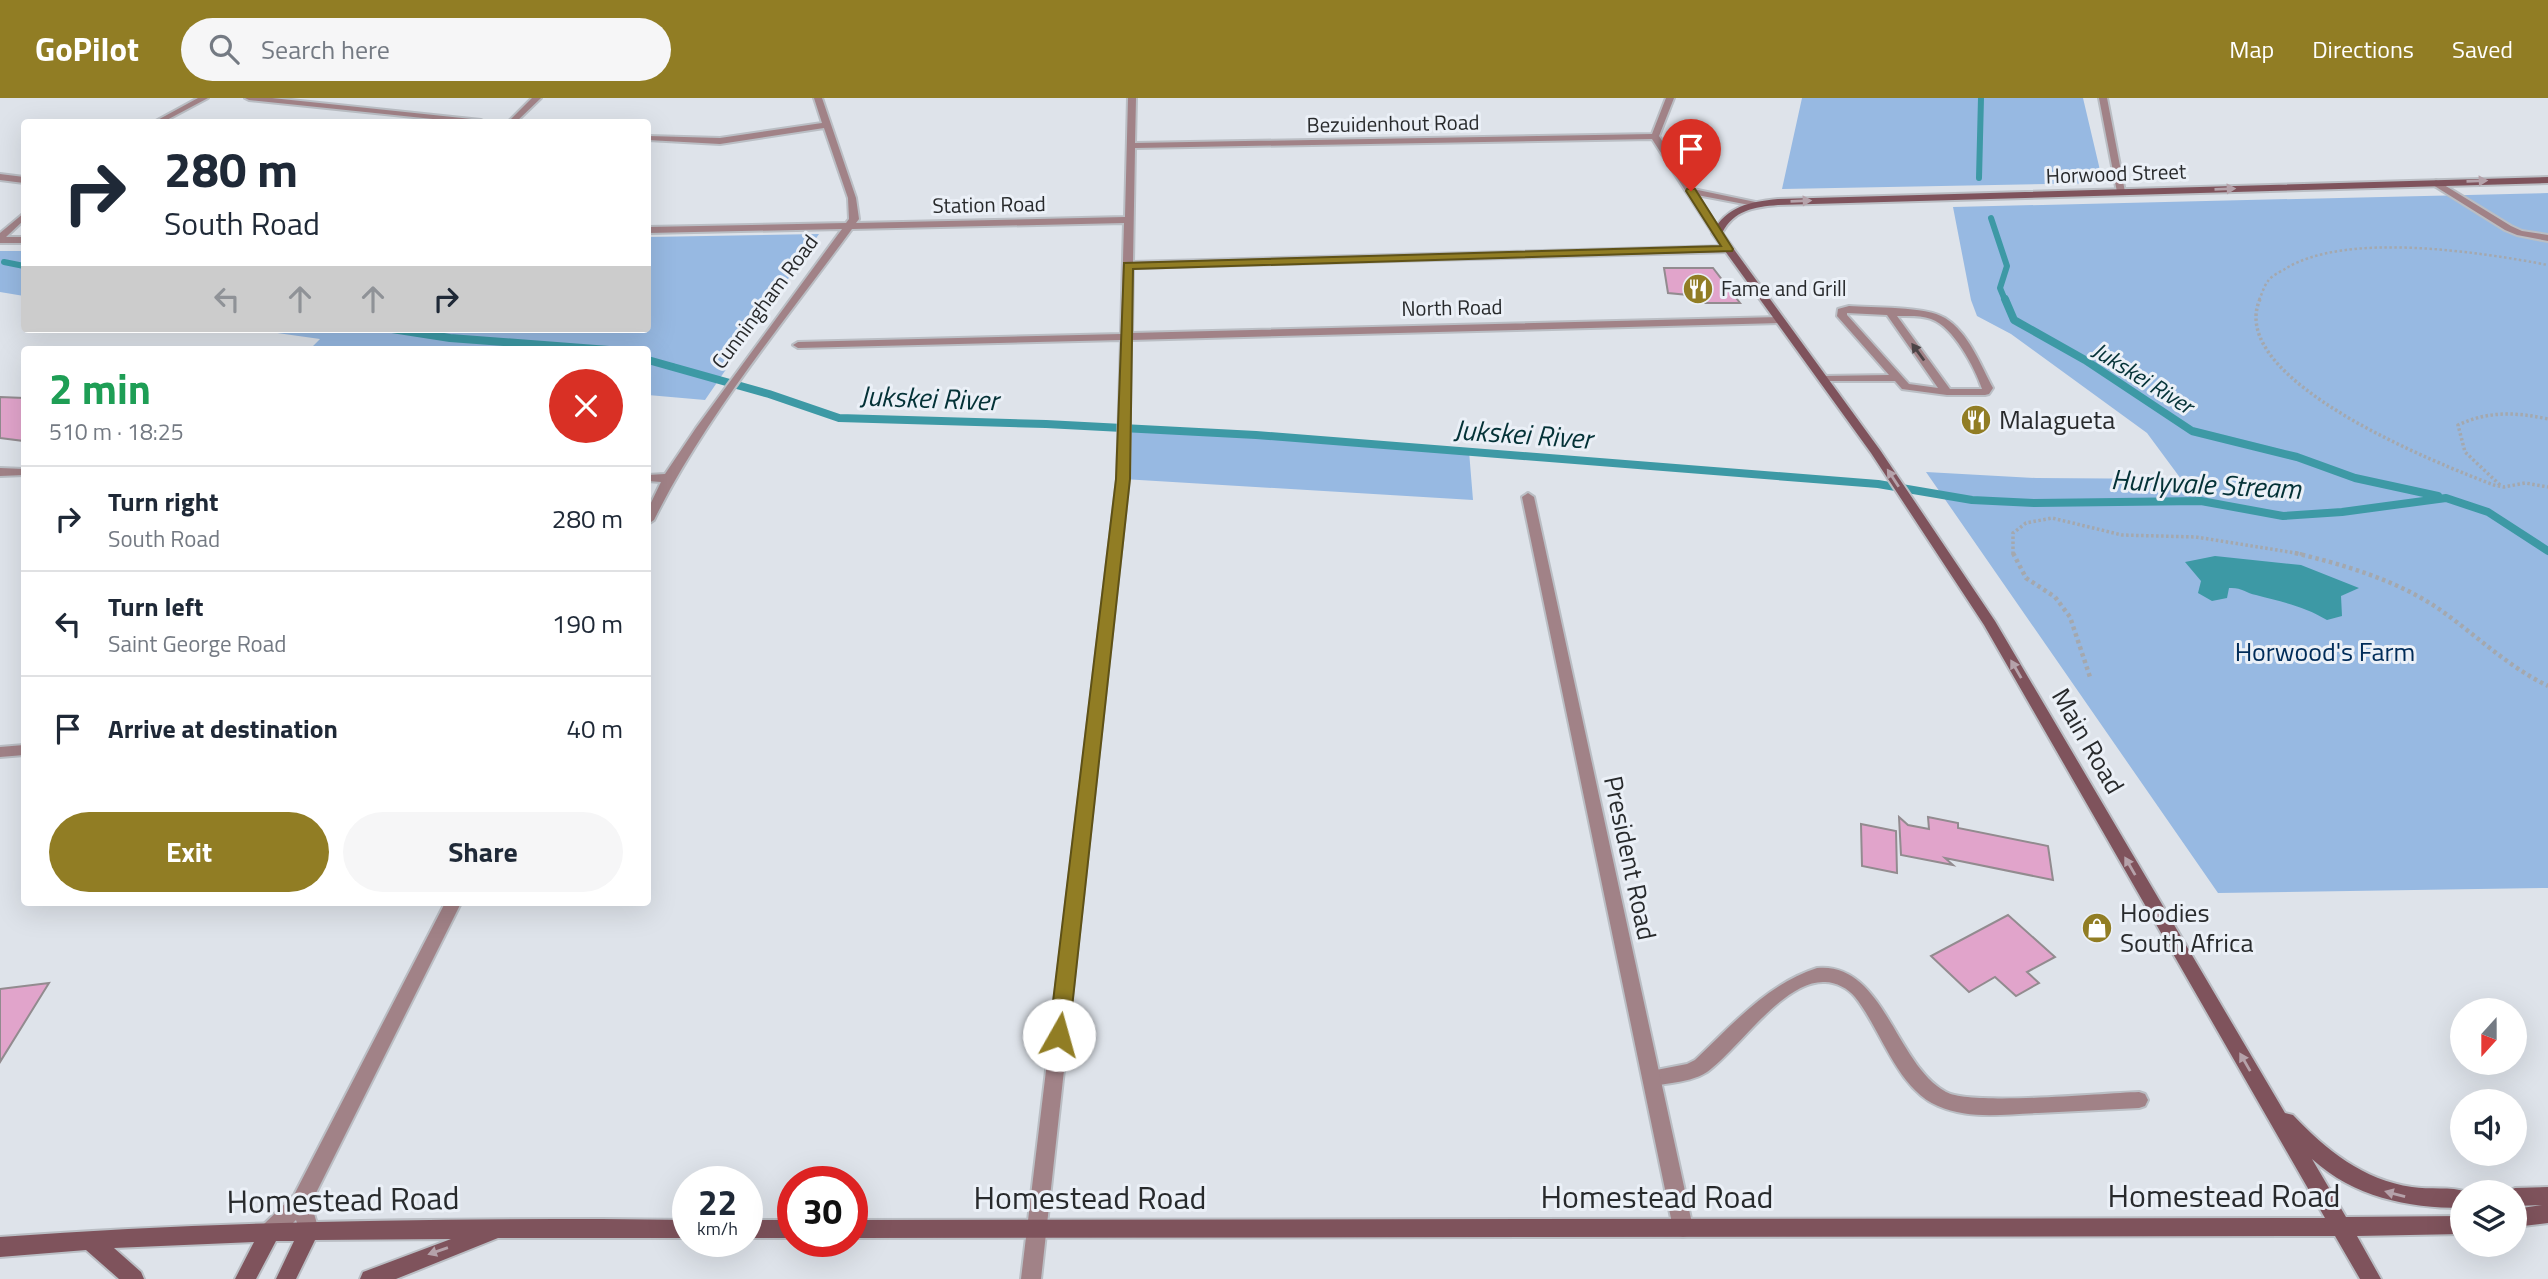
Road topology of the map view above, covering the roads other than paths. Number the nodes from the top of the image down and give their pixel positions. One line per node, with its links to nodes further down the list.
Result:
1 (204, 98): 8 (street)
2 (250, 98): 9 (street)
3 (537, 98): 10 (street)
4 (818, 98): 11 (street, Cunningham Road)
5 (1132, 98): 14 (street)
6 (1670, 98): 12 (street)
7 (2103, 98): 20 (street)
8 (164, 119)
9 (452, 119)
10 (515, 119)
11 (826, 125): 13 (street); 24 (street, Cunningham Road)
12 (1655, 136): 14 (street, Bezuidenhout Road); 19 (street)
13 (651, 138)
14 (1132, 146): 23 (street)
15 (0, 177): 16 (street)
16 (21, 180)
17 (2548, 180): 18 (main road, Horwood Street, one-way to 17)
18 (2436, 183): 20 (main road, Horwood Street, one-way to 18); 27 (street)
19 (1691, 191): 21 (street); 26 (street)
20 (2121, 192): 21 (main road, Horwood Street, one-way to 20)
21 (1760, 204): 26 (main road, Horwood Street)
22 (21, 219): 28 (street)
23 (1129, 220): 24 (street, Station Road); 31 (street)
24 (850, 226): 25 (street, Station Road); 42 (street, Cunningham Road)
25 (651, 230)
26 (1717, 233): 30 (main road)
27 (2545, 238)
28 (0, 239): 29 (street)
29 (21, 240)
30 (1728, 249): 31 (street); 33 (main road, Main Road)
31 (1128, 265): 34 (street)
32 (1889, 311): 36 (street); 38 (street, one-way to 32); 38 (street)
33 (1780, 320): 34 (street, North Road); 37 (main road, Main Road)
34 (1125, 335): 35 (street, North Road); 63 (street)
35 (798, 345)
36 (1895, 377): 37 (street); 38 (street)
37 (1824, 379): 49 (main road, Main Road, one-way to 37)
38 (1947, 392)
39 (0, 472): 40 (street)
40 (21, 472)
41 (651, 478): 42 (street)
42 (669, 478): 44 (street, Cunningham Road)
43 (1528, 497): 48 (street, President Road)
44 (651, 514)
45 (21, 750): 46 (street)
46 (0, 752)
47 (451, 906): 54 (street)
48 (1651, 1078): 50 (street); 59 (street, President Road)
49 (2265, 1096): 53 (main road, one-way to 49); 58 (main road, Main Road)
50 (2139, 1100)
51 (2548, 1196): 52 (main road)
52 (2527, 1197)
53 (2450, 1199)
54 (301, 1202): 64 (street); 65 (street)
55 (2548, 1214): 56 (main road)
56 (2527, 1217)
57 (2450, 1224): 58 (main road, Homestead Road)
58 (2341, 1227): 59 (main road, Homestead Road); 73 (main road, Main Road)
59 (1684, 1228): 63 (main road, Homestead Road)
60 (503, 1229): 61 (main road, Homestead Road); 65 (main road, Homestead Road); 71 (main road, one-way to 71)
61 (672, 1229)
62 (868, 1229): 63 (main road, Homestead Road)
63 (1037, 1230): 72 (street)
64 (271, 1231): 65 (main road, Homestead Road); 66 (main road, Homestead Road); 69 (main road)
65 (309, 1231): 70 (main road)
66 (89, 1239): 67 (main road, Homestead Road); 68 (main road)
67 (0, 1247)
68 (134, 1279)
69 (245, 1279)
70 (286, 1279)
71 (370, 1279)
72 (1031, 1279)
73 (2371, 1279)

